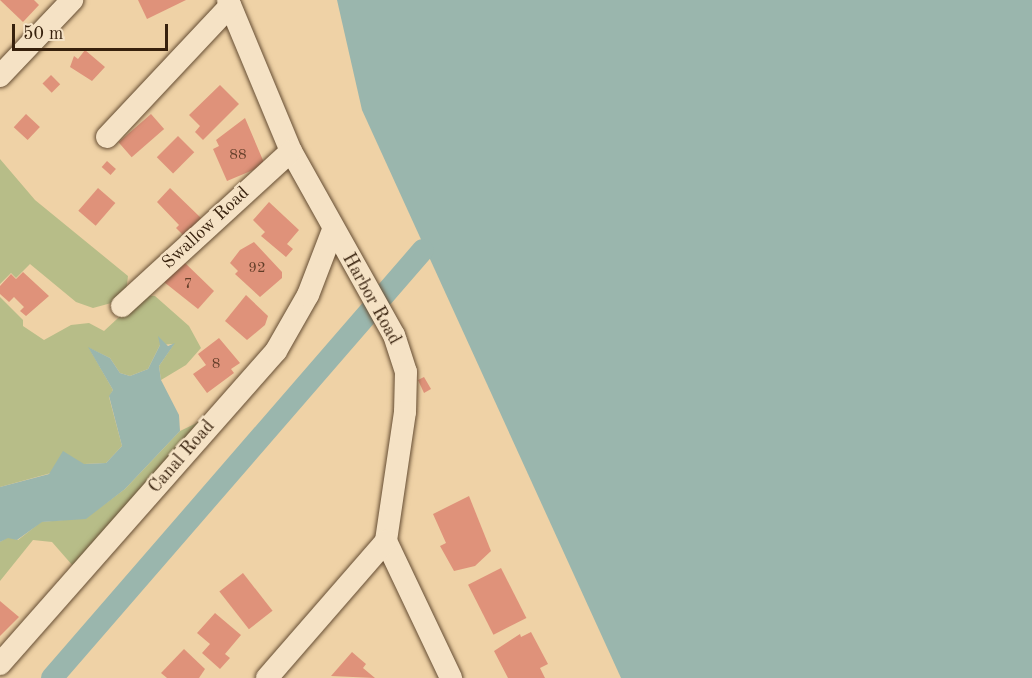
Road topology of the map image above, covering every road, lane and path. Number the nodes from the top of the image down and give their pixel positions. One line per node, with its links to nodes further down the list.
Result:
1 (72, 0): 3 (street)
2 (229, 3): 4 (street); 5 (street, Harbor Road)
3 (0, 76)
4 (107, 137)
5 (291, 151): 6 (street, Harbor Road); 7 (street, Swallow Road)
6 (333, 230): 8 (street, Harbor Road); 9 (street, Canal Road)
7 (122, 306)
8 (386, 541): 10 (street); 11 (street)
9 (0, 664)
10 (267, 678)
11 (451, 678)

